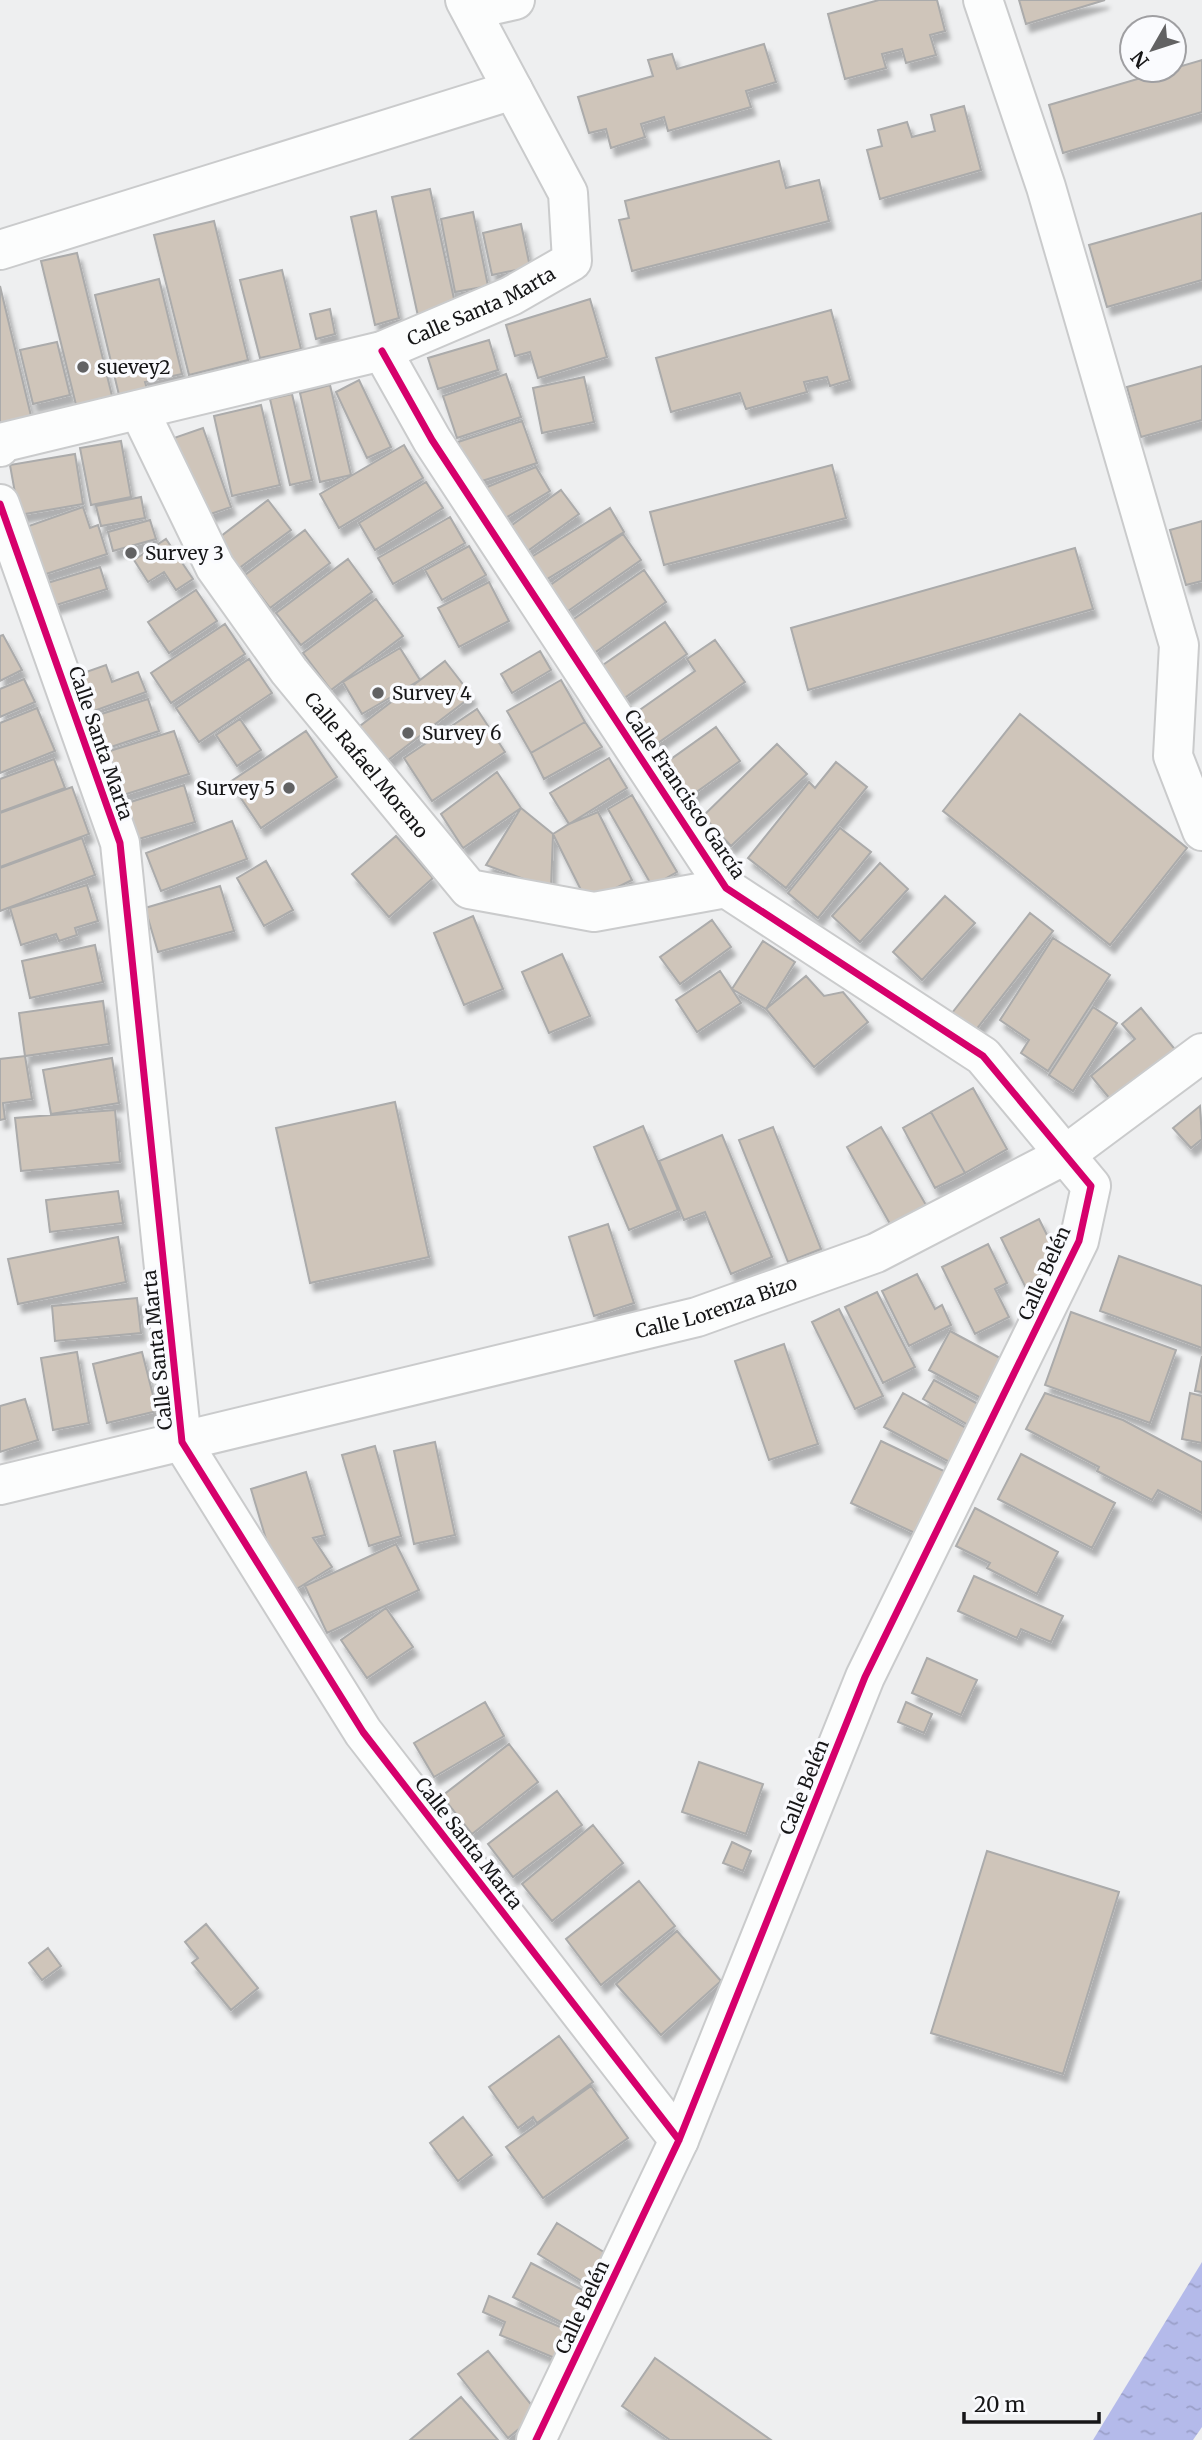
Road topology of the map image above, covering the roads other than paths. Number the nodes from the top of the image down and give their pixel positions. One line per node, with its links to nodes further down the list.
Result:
1 (516, 0): 3 (street)
2 (983, 0): 10 (street)
3 (468, 5): 4 (street, Calle Santa Marta)
4 (513, 90): 5 (street); 6 (street, Calle Santa Marta)
5 (0, 250)
6 (382, 351): 7 (street, Calle Santa Marta); 11 (street, Calle Francisco García)
7 (139, 410): 8 (street, Calle Santa Marta); 11 (street, Calle Rafael Moreno)
8 (0, 447)
9 (0, 504): 14 (street, Calle Santa Marta)
10 (1202, 831)
11 (726, 888): 13 (street, Calle Francisco García)
12 (1202, 1053): 13 (street, Calle Lorenza Bizo)
13 (1065, 1155): 14 (street, Calle Lorenza Bizo); 16 (street, Calle Belén)
14 (182, 1442): 15 (street, Calle Lorenza Bizo); 16 (street, Calle Santa Marta)
15 (0, 1485)
16 (679, 2140): 17 (street, Calle Belén)
17 (536, 2440)

